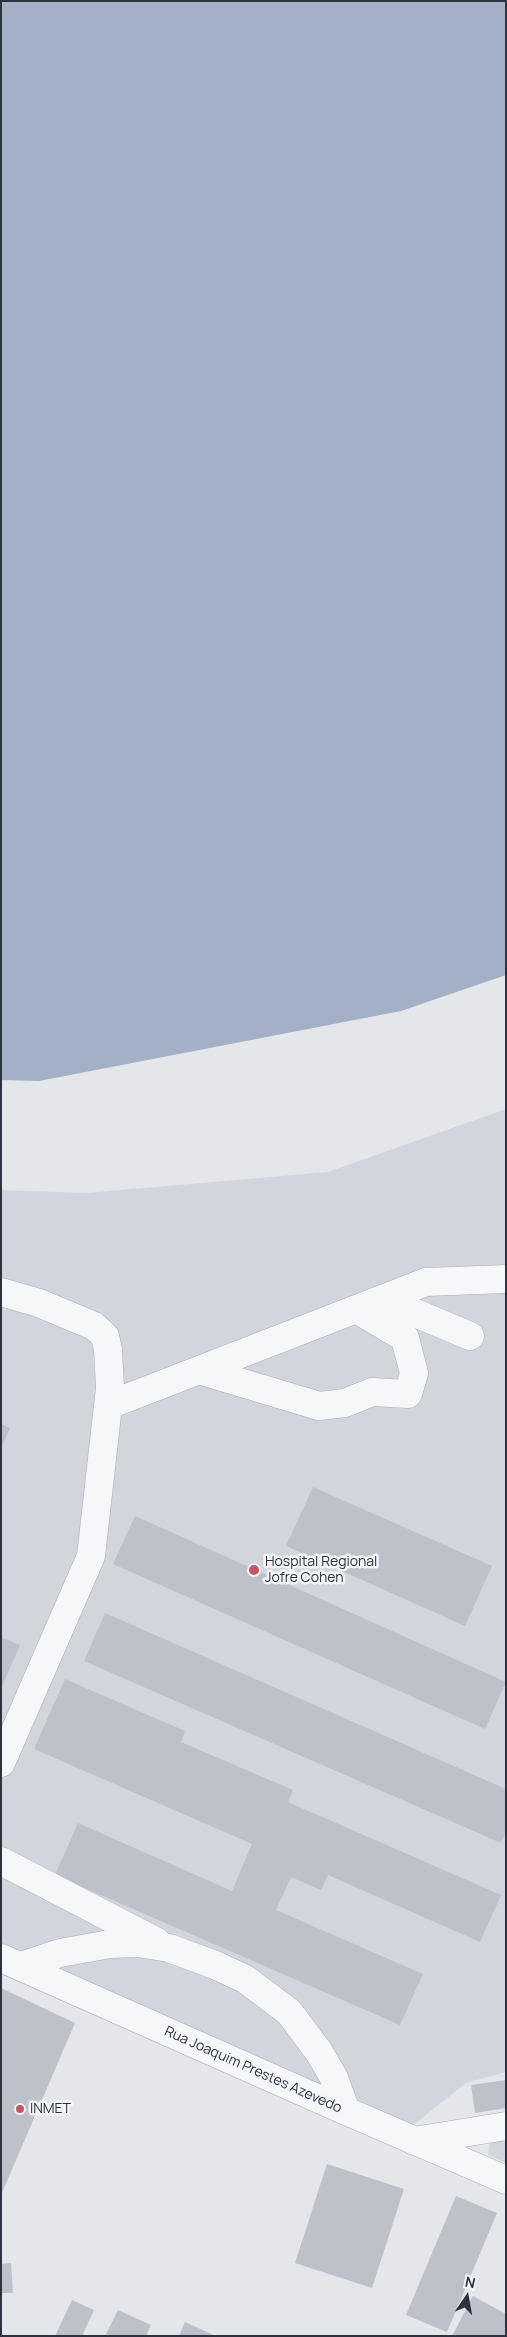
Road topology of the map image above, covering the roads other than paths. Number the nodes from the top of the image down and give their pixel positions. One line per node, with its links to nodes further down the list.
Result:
1 (506, 1279): 3 (street)
2 (1, 1292): 7 (street)
3 (382, 1299): 4 (street); 5 (street)
4 (356, 1309): 6 (street); 6 (street)
5 (470, 1336)
6 (199, 1370): 7 (street)
7 (109, 1405): 8 (street)
8 (1, 1763)
9 (1, 1861): 10 (street)
10 (169, 1948): 11 (street); 12 (street)
11 (11, 1962): 12 (street, Rua Joaquim Prestes Azevedo)
12 (346, 2111): 14 (street, Rua Joaquim Prestes Azevedo)
13 (506, 2126): 14 (street)
14 (414, 2141): 15 (street, Rua Joaquim Prestes Azevedo)
15 (506, 2180)

